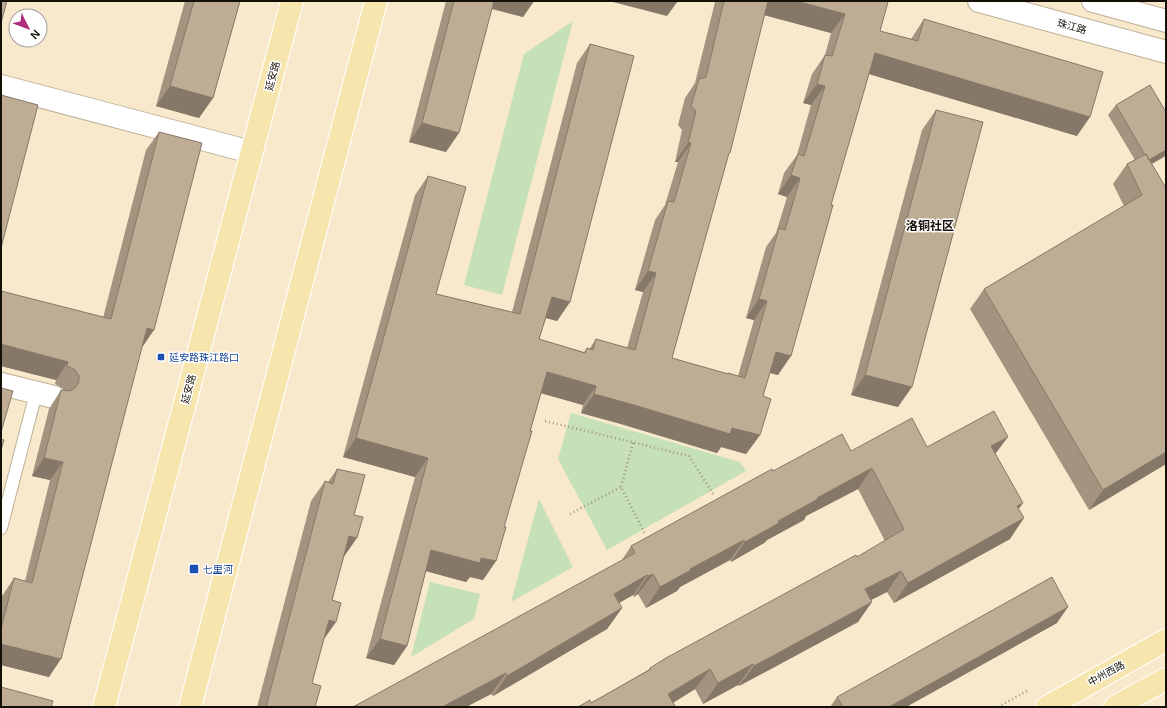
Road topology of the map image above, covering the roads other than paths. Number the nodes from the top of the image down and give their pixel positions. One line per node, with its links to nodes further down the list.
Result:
1 (292, 1): 8 (main road, 延安路)
2 (376, 1): 15 (main road)
3 (979, 1): 6 (street, 珠江路)
4 (1092, 1): 5 (street)
5 (1166, 21)
6 (1166, 52)
7 (1, 86): 8 (street)
8 (251, 152): 14 (main road, 延安路)
9 (1, 384): 10 (street)
10 (45, 395): 11 (lane)
11 (1, 528)
12 (1166, 640): 16 (main road, 中州西路)
13 (1166, 679): 17 (main road)
14 (104, 707)
15 (190, 707)
16 (1047, 707)
17 (1115, 707)

